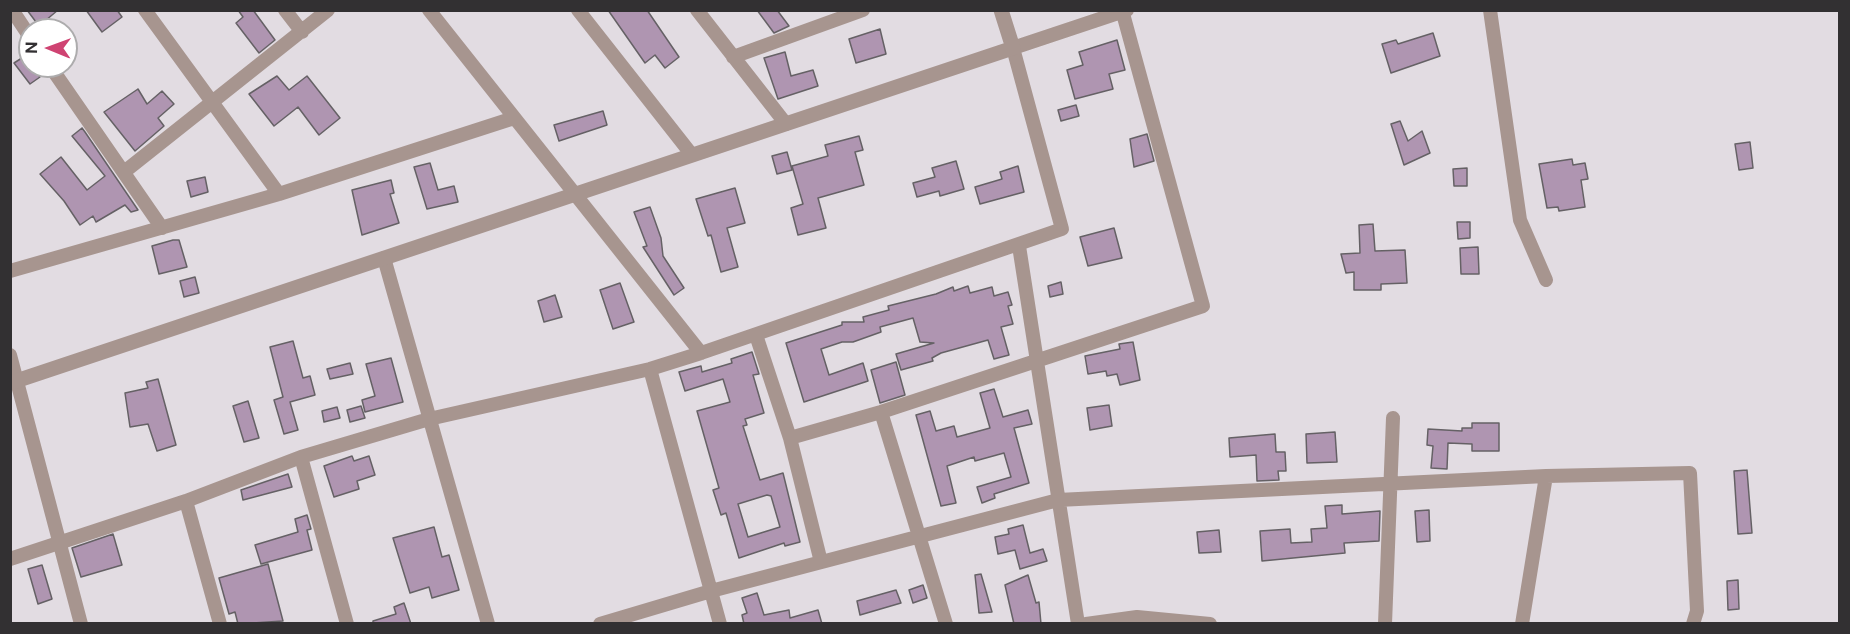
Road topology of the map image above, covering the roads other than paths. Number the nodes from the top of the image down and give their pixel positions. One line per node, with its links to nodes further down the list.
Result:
1 (145, 10): 15 (street)
2 (285, 10): 11 (street)
3 (328, 10): 11 (street)
4 (429, 10): 16 (street)
5 (578, 10): 18 (street)
6 (863, 10): 13 (street)
7 (1001, 10): 12 (street)
8 (1490, 10): 26 (street)
9 (698, 11): 13 (street)
10 (1124, 11): 12 (street); 30 (street)
11 (302, 32): 15 (street)
12 (1013, 48): 17 (street); 23 (street)
13 (733, 57): 17 (street)
14 (58, 78): 19 (street)
15 (211, 103): 19 (street); 21 (street)
16 (514, 118): 20 (street); 21 (street)
17 (786, 124): 18 (street)
18 (692, 155): 20 (street)
19 (124, 172): 22 (street)
20 (574, 193): 24 (street); 28 (street)
21 (279, 194): 22 (street)
22 (162, 228): 25 (street)
23 (1019, 246): 27 (street); 30 (street)
24 (384, 258): 32 (street); 35 (street)
25 (10, 271)
26 (1546, 280)
27 (756, 335): 28 (street); 36 (street)
28 (701, 353): 31 (street)
29 (10, 355): 32 (street)
30 (1036, 361): 33 (street); 40 (street)
31 (650, 369): 35 (street); 46 (street)
32 (14, 382): 43 (street)
33 (881, 412): 36 (street); 42 (street)
34 (1393, 418): 39 (street)
35 (429, 419): 37 (street); 50 (street)
36 (790, 438): 45 (street)
37 (301, 458): 41 (street); 49 (street)
38 (1546, 476): 39 (street); 58 (street); 59 (street)
39 (1390, 483): 40 (street); 57 (street)
40 (1058, 500): 42 (street); 54 (street)
41 (186, 501): 43 (street); 48 (street)
42 (919, 536): 45 (street); 53 (street)
43 (60, 543): 44 (street); 47 (street)
44 (10, 559)
45 (821, 562): 46 (street)
46 (711, 591): 51 (street); 52 (street)
47 (81, 624)
48 (220, 624)
49 (347, 624)
50 (488, 624)
51 (600, 624)
52 (720, 624)
53 (946, 624)
54 (1078, 624)
55 (1086, 624): 56 (street)
56 (1210, 624)
57 (1385, 624)
58 (1522, 624)
59 (1693, 624)

